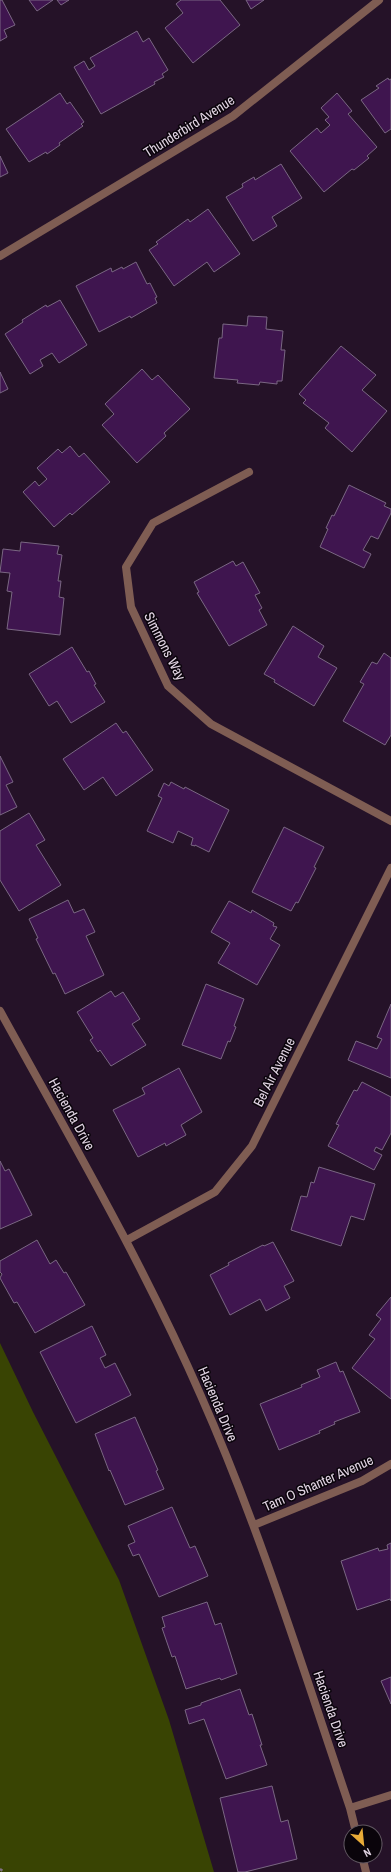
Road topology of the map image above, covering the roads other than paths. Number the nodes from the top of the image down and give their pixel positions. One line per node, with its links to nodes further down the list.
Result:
1 (379, 0): 2 (street, Thunderbird Avenue)
2 (0, 256)
3 (249, 472): 4 (street, Simmons Way)
4 (391, 821)
5 (391, 868): 7 (street, Bel Air Avenue)
6 (0, 1011): 7 (street, Hacienda Drive)
7 (127, 1240): 9 (street, Hacienda Drive)
8 (391, 1464): 9 (street, Tam O Shanter Avenue)
9 (254, 1525): 11 (street, Hacienda Drive)
10 (391, 1796): 11 (street)
11 (350, 1808): 12 (street, Hacienda Drive)
12 (354, 1824)

